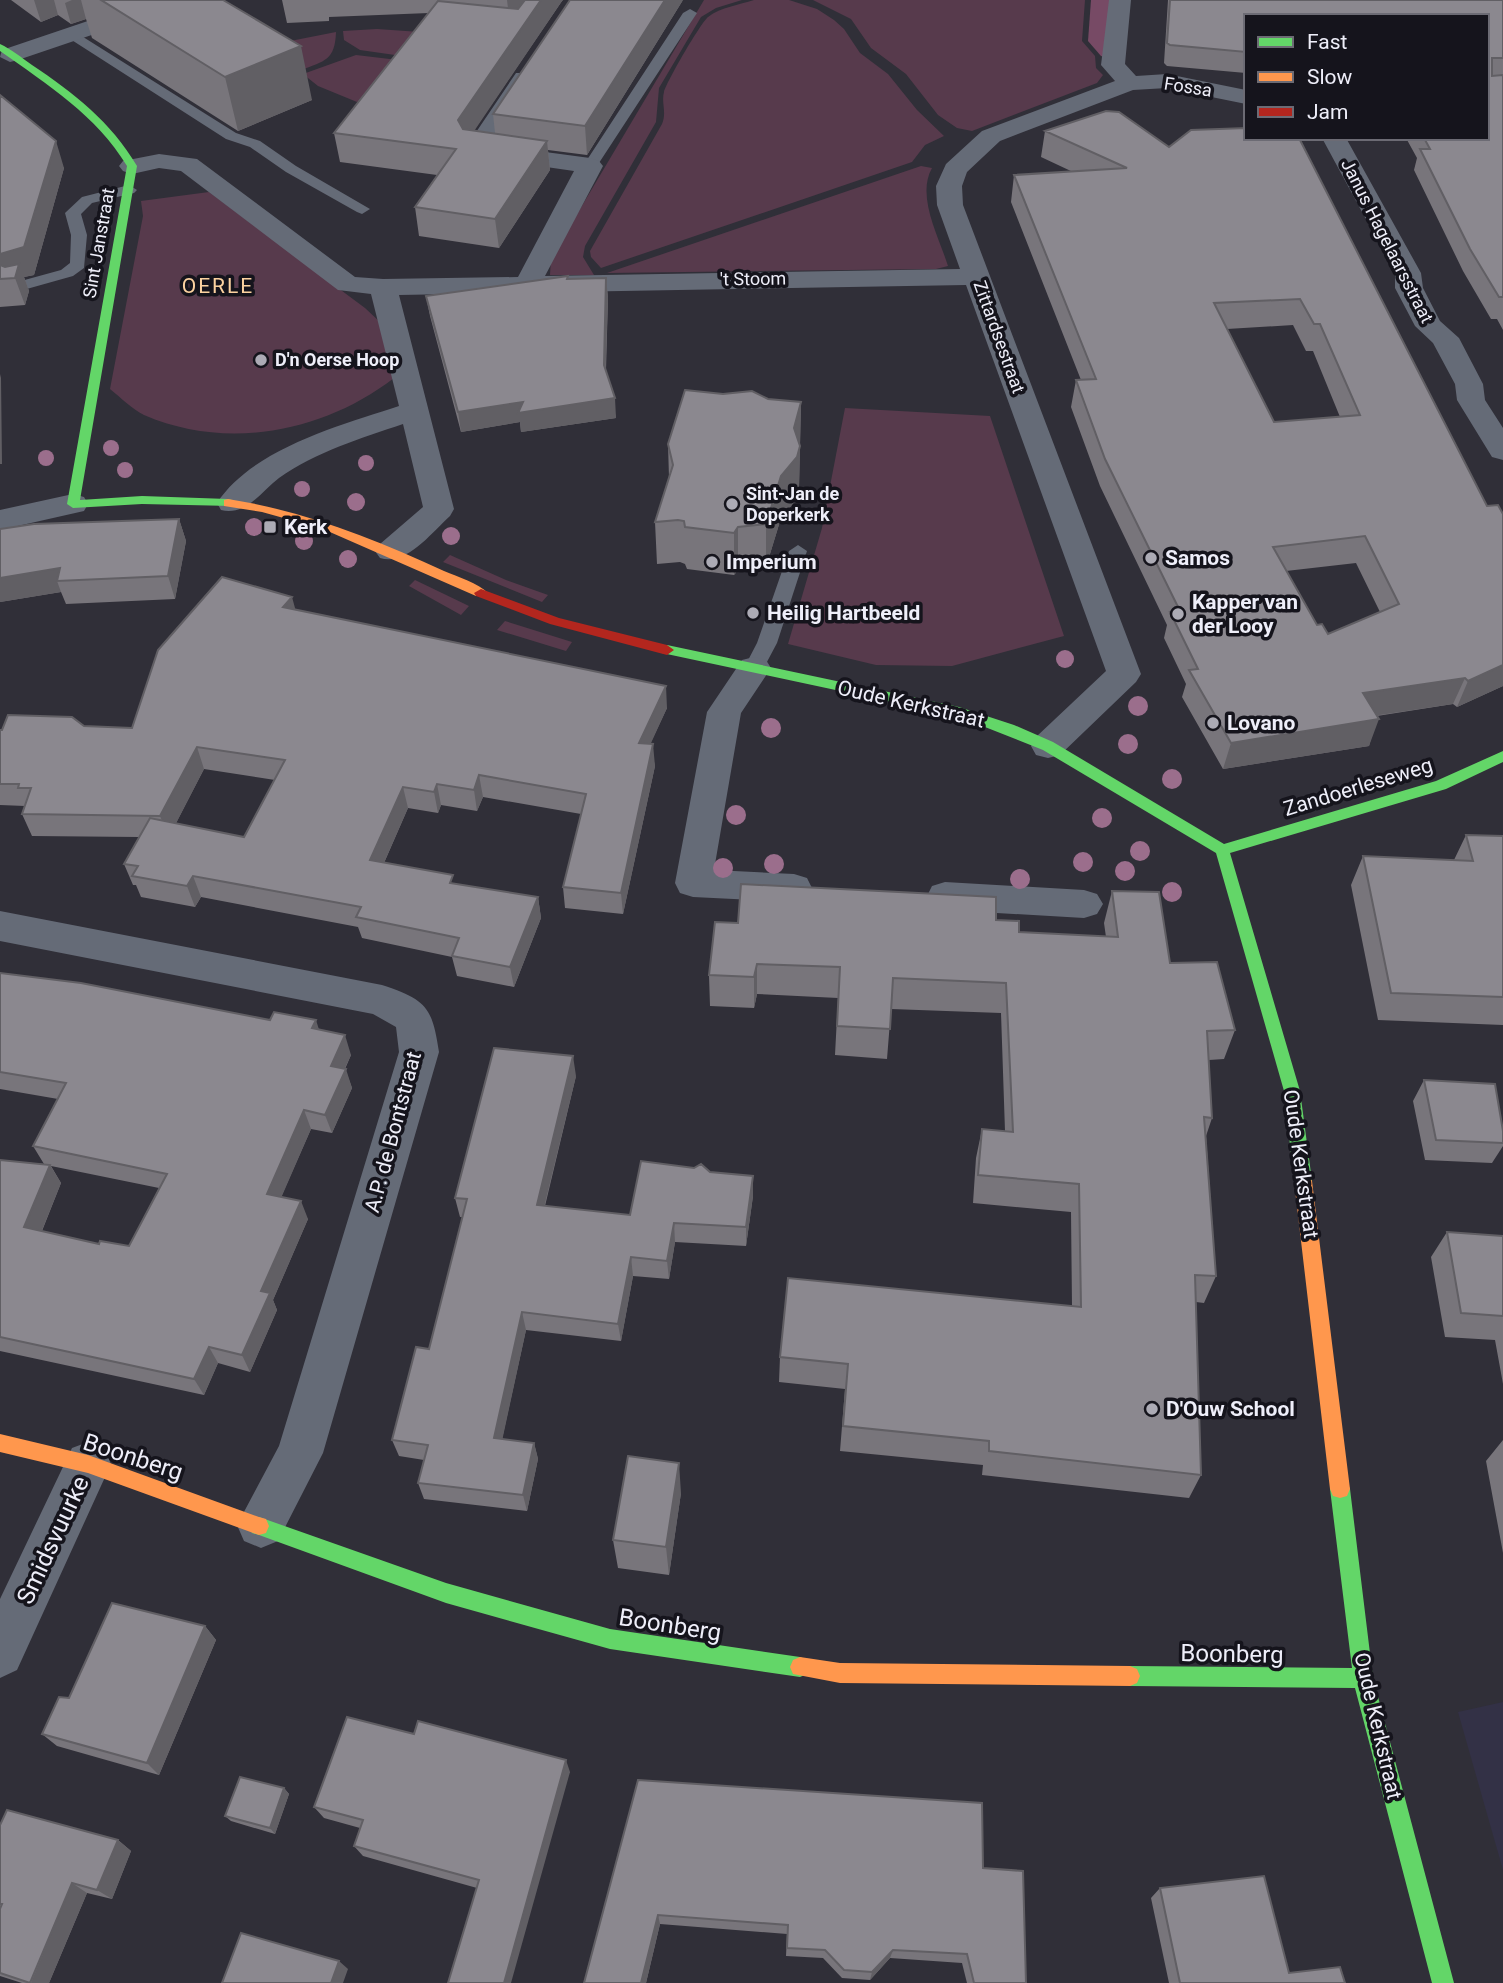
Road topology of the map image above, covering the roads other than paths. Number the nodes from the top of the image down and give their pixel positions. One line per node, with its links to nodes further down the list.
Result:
1 (172, 0): 4 (street)
2 (1120, 0): 7 (street)
3 (690, 12): 10 (lane)
4 (72, 34): 5 (street); 12 (lane)
5 (5, 51): 11 (street, Sint Janstraat)
6 (535, 62): 10 (street)
7 (1130, 83): 8 (street, Fossa); 13 (street, Zittardsestraat)
8 (1244, 97)
9 (1335, 140): 18 (street, Janus Hagelaarsstraat)
10 (590, 166): 14 (street)
11 (130, 178): 15 (lane); 16 (street, 't Stoom); 19 (street, Sint Janstraat)
12 (362, 209)
13 (976, 277): 14 (street, 't Stoom); 25 (street, Zittardsestraat)
14 (529, 283): 16 (street, 't Stoom)
15 (16, 287)
16 (383, 287): 17 (street)
17 (415, 411): 20 (street); 22 (street)
18 (1503, 451)
19 (74, 503): 20 (street, Oude Kerkstraat); 21 (street)
20 (233, 503): 22 (street, Oude Kerkstraat)
21 (0, 520)
22 (391, 551): 24 (street, Oude Kerkstraat)
23 (798, 551): 24 (lane)
24 (754, 668): 25 (street, Oude Kerkstraat); 28 (street)
25 (1048, 746): 27 (street, Oude Kerkstraat)
26 (1503, 756): 27 (street, Zandoerleseweg)
27 (1222, 850): 36 (street, Oude Kerkstraat)
28 (826, 890)
29 (909, 894): 30 (street)
30 (1083, 904)
31 (0, 926): 34 (street, A.P. de Bontstraat)
32 (0, 1443): 33 (street, Boonberg)
33 (88, 1464): 34 (street, Boonberg); 35 (street, Smidsvuurke)
34 (261, 1525): 36 (street, Boonberg)
35 (0, 1654)
36 (1363, 1678): 37 (street, Oude Kerkstraat)
37 (1443, 1983)

